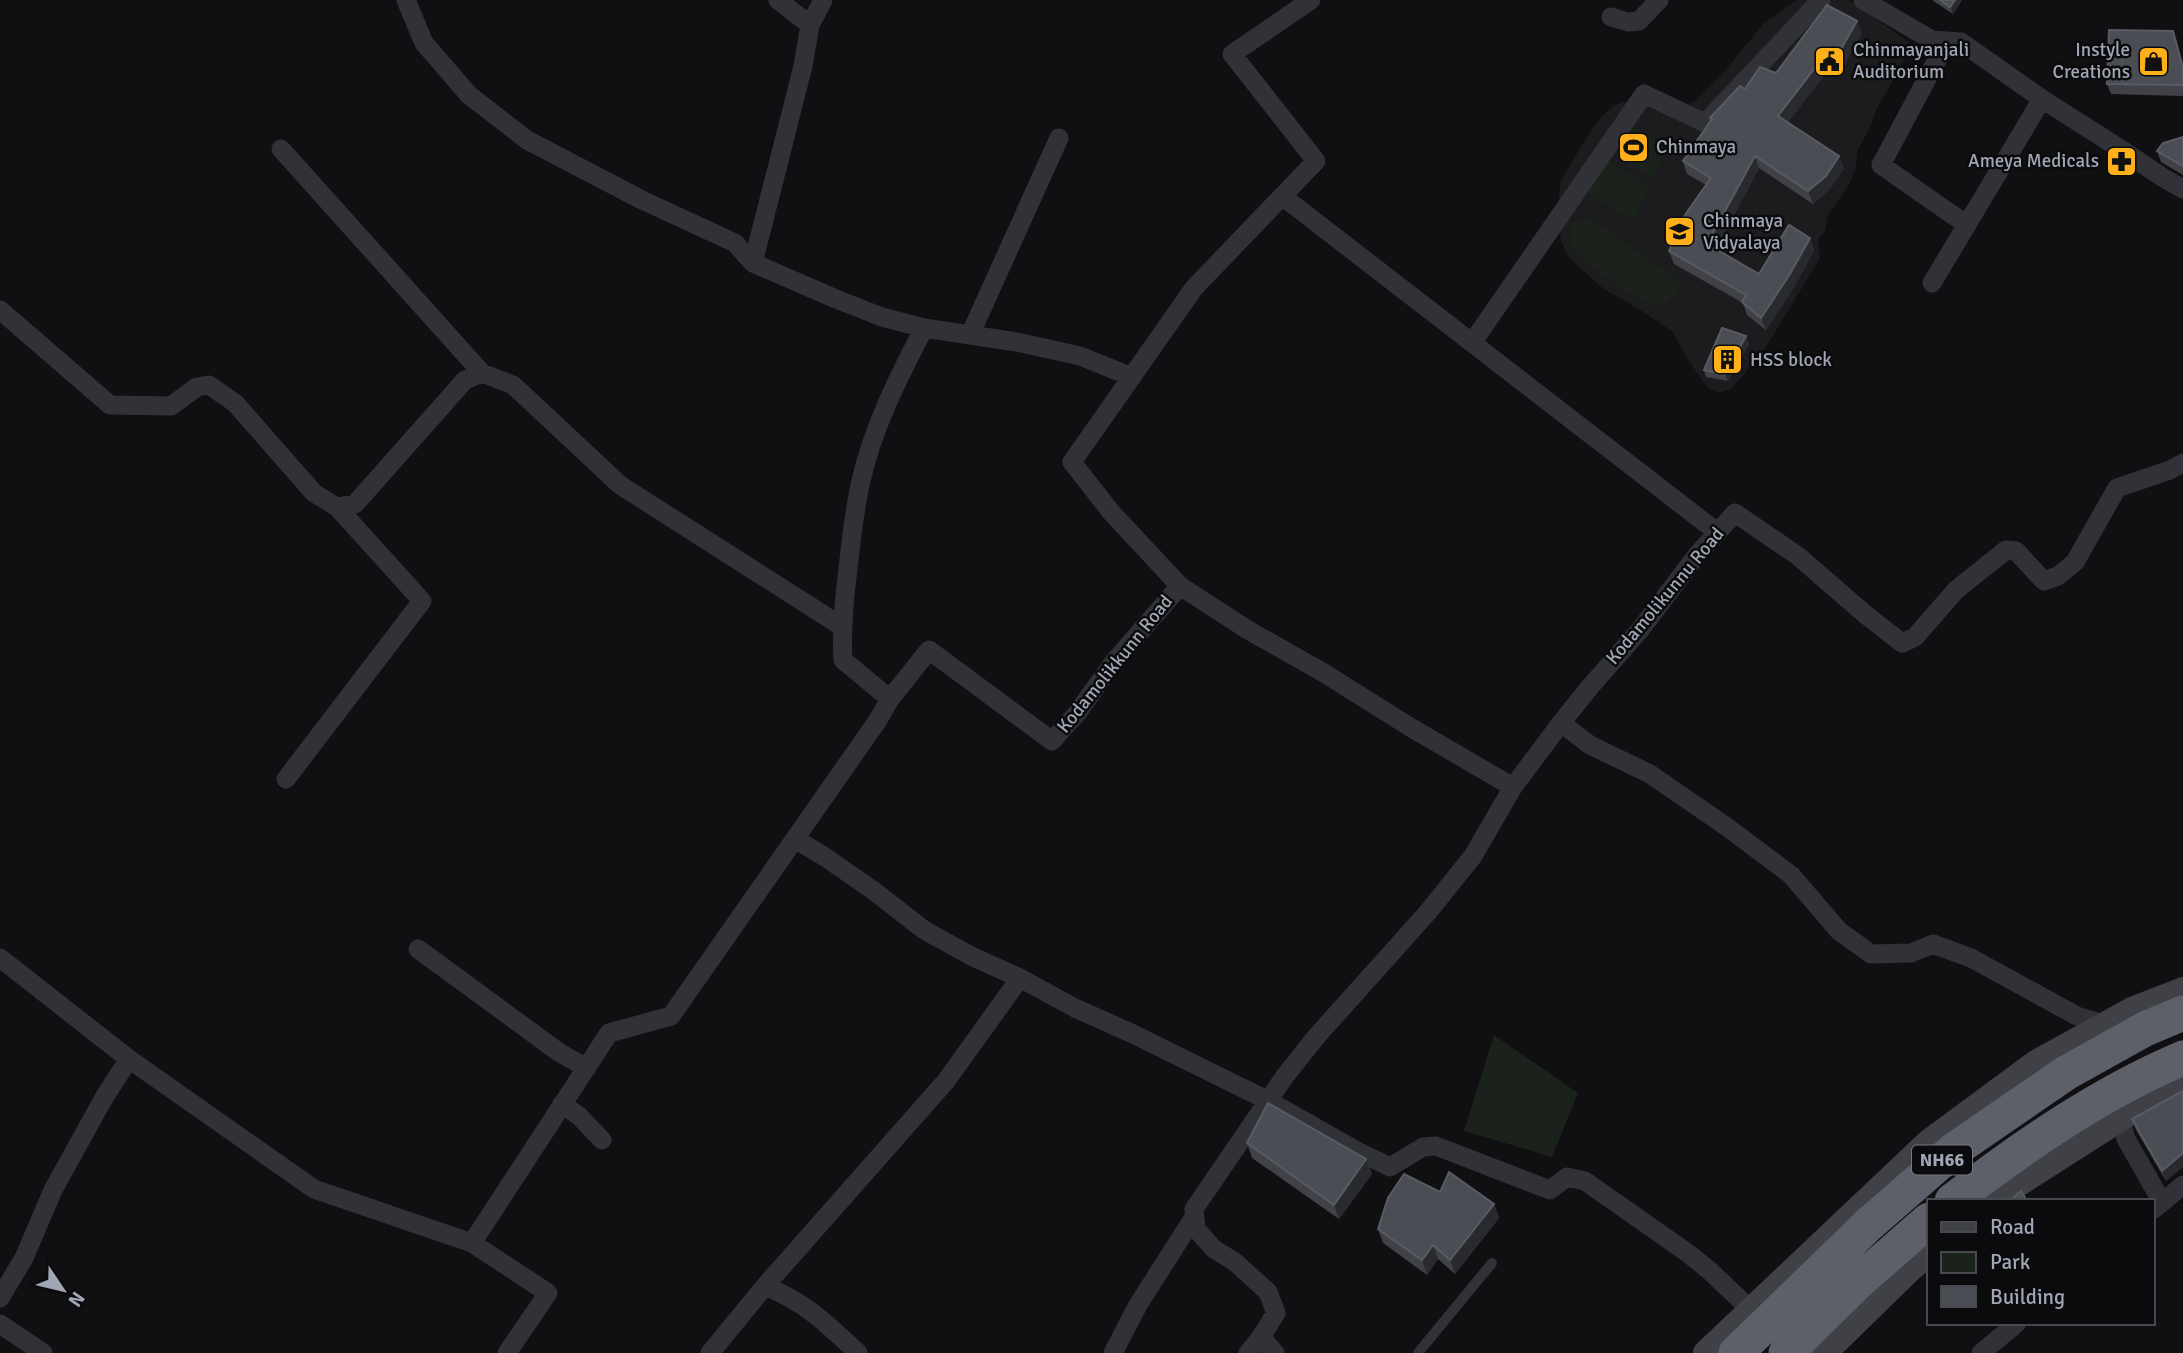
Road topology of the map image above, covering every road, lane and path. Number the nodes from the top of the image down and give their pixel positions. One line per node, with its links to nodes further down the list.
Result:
1 (405, 0): 17 (street)
2 (778, 0): 9 (street)
3 (823, 0): 9 (street)
4 (1311, 0): 15 (street)
5 (1658, 0): 8 (street)
6 (1821, 0): 22 (street)
7 (1863, 0): 10 (street)
8 (1611, 18)
9 (810, 25): 17 (street)
10 (1947, 41): 11 (street); 16 (street)
11 (2042, 99): 14 (street); 16 (street)
12 (1059, 138): 21 (street)
13 (281, 149): 23 (street)
14 (2183, 189)
15 (1282, 196): 22 (street); 24 (street)
16 (1967, 225): 18 (street)
17 (753, 263): 20 (street)
18 (1932, 283)
19 (0, 310): 26 (street)
20 (925, 328): 21 (street); 29 (street)
21 (970, 335): 24 (street)
22 (1472, 343): 27 (street)
23 (482, 373): 26 (street); 29 (street)
24 (1132, 377): 28 (street)
25 (2183, 463): 27 (street, Kodamolikunnu Road)
26 (337, 507): 32 (street)
27 (1717, 532): 31 (street, Kodamolikunnu Road)
28 (1180, 586): 30 (street, Kodamolikkunn Road); 33 (street, Kodamolikkunn Road)
29 (841, 626): 30 (street)
30 (890, 699): 34 (street)
31 (1561, 723): 33 (street); 40 (street)
32 (286, 779)
33 (1513, 787): 45 (street)
34 (795, 839): 37 (street); 43 (street)
35 (418, 949): 43 (street)
36 (0, 958): 42 (street)
37 (1020, 978): 45 (street); 59 (street)
38 (2183, 990): 40 (street)
39 (2183, 1013): 74 (highway, NH66)
40 (2106, 1025): 61 (street)
41 (2183, 1058): 50 (highway, NH66)
42 (129, 1059): 56 (street); 60 (street)
43 (587, 1068): 46 (street)
44 (2183, 1084): 47 (street)
45 (1269, 1101): 54 (street); 61 (street)
46 (562, 1104): 48 (street); 56 (street)
47 (2120, 1118): 51 (street); 52 (street)
48 (602, 1140)
49 (2183, 1185): 53 (street)
50 (1955, 1199)
51 (1998, 1199)
52 (2155, 1199)
53 (2158, 1206)
54 (1194, 1217): 64 (street); 69 (street)
55 (1927, 1222): 75 (highway)
56 (472, 1243): 66 (street)
57 (1927, 1256): 76 (street)
58 (1492, 1263): 72 (lane)
59 (765, 1286): 67 (street); 68 (street)
60 (0, 1298)
61 (1751, 1310): 73 (street)
62 (2015, 1325): 77 (street)
63 (1, 1326): 65 (street)
64 (1261, 1337): 70 (street); 71 (street)
65 (32, 1350)
66 (507, 1353)
67 (709, 1353)
68 (858, 1353)
69 (1113, 1353)
70 (1248, 1353)
71 (1275, 1353)
72 (1418, 1353)
73 (1706, 1353)
74 (1736, 1353)
75 (1786, 1353)
76 (1824, 1353)
77 (1981, 1353)

